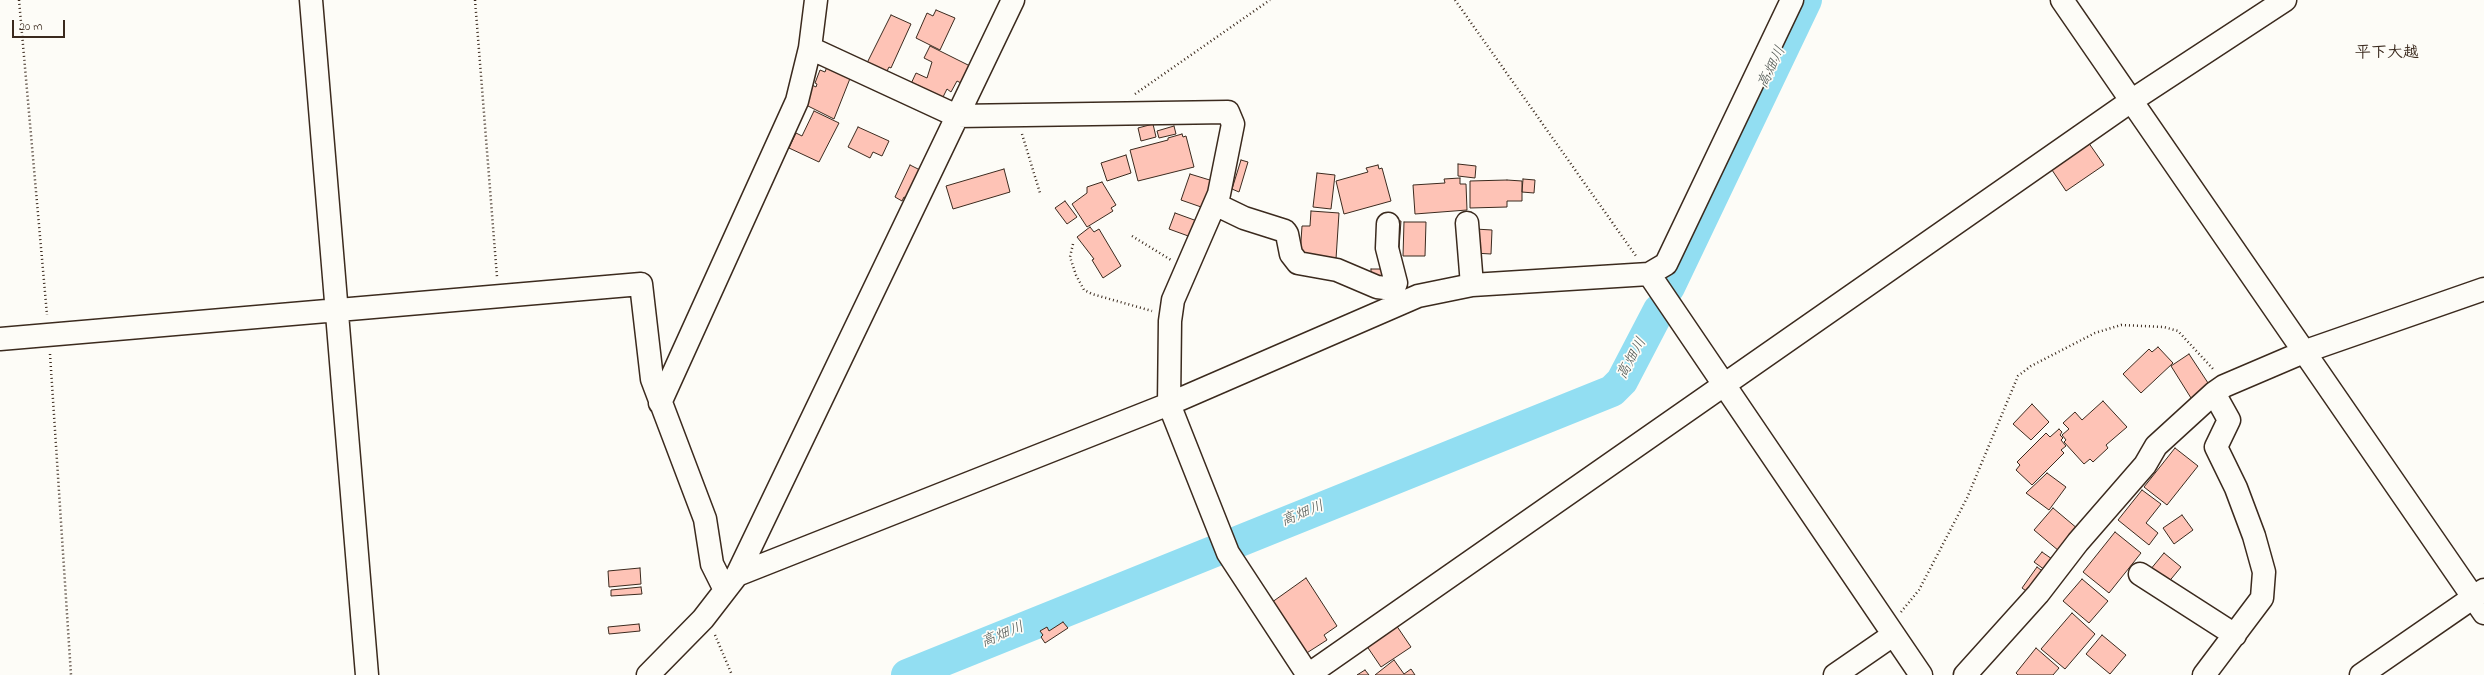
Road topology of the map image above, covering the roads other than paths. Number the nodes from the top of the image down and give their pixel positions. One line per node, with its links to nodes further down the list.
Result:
1 (311, 0): 17 (street)
2 (816, 0): 7 (street)
3 (1013, 0): 9 (street)
4 (1792, 0): 13 (street)
5 (2062, 0): 8 (street)
6 (2285, 0): 8 (street)
7 (810, 48): 9 (street); 22 (street)
8 (2131, 101): 19 (street); 20 (street)
9 (957, 116): 10 (street); 25 (street)
10 (1215, 204): 16 (street); 23 (street)
11 (1467, 223): 14 (street)
12 (1388, 224): 16 (street)
13 (1649, 274): 14 (street); 20 (street)
14 (1472, 285): 16 (street)
15 (2484, 289): 19 (street)
16 (1396, 296): 23 (street)
17 (337, 311): 18 (street); 22 (street); 30 (street)
18 (0, 339)
19 (2306, 351): 21 (street); 26 (street)
20 (1724, 386): 27 (street); 32 (street)
21 (2219, 390): 28 (street); 35 (street)
22 (660, 403): 25 (street)
23 (1169, 404): 25 (street); 32 (street)
24 (2140, 574): 28 (street)
25 (731, 582): 31 (street)
26 (2480, 600): 36 (street)
27 (1890, 631): 33 (street); 34 (street)
28 (2235, 635): 29 (street)
29 (2214, 670)
30 (367, 675)
31 (648, 675)
32 (1308, 675)
33 (1835, 675)
34 (1921, 675)
35 (1965, 675)
36 (2361, 675)

